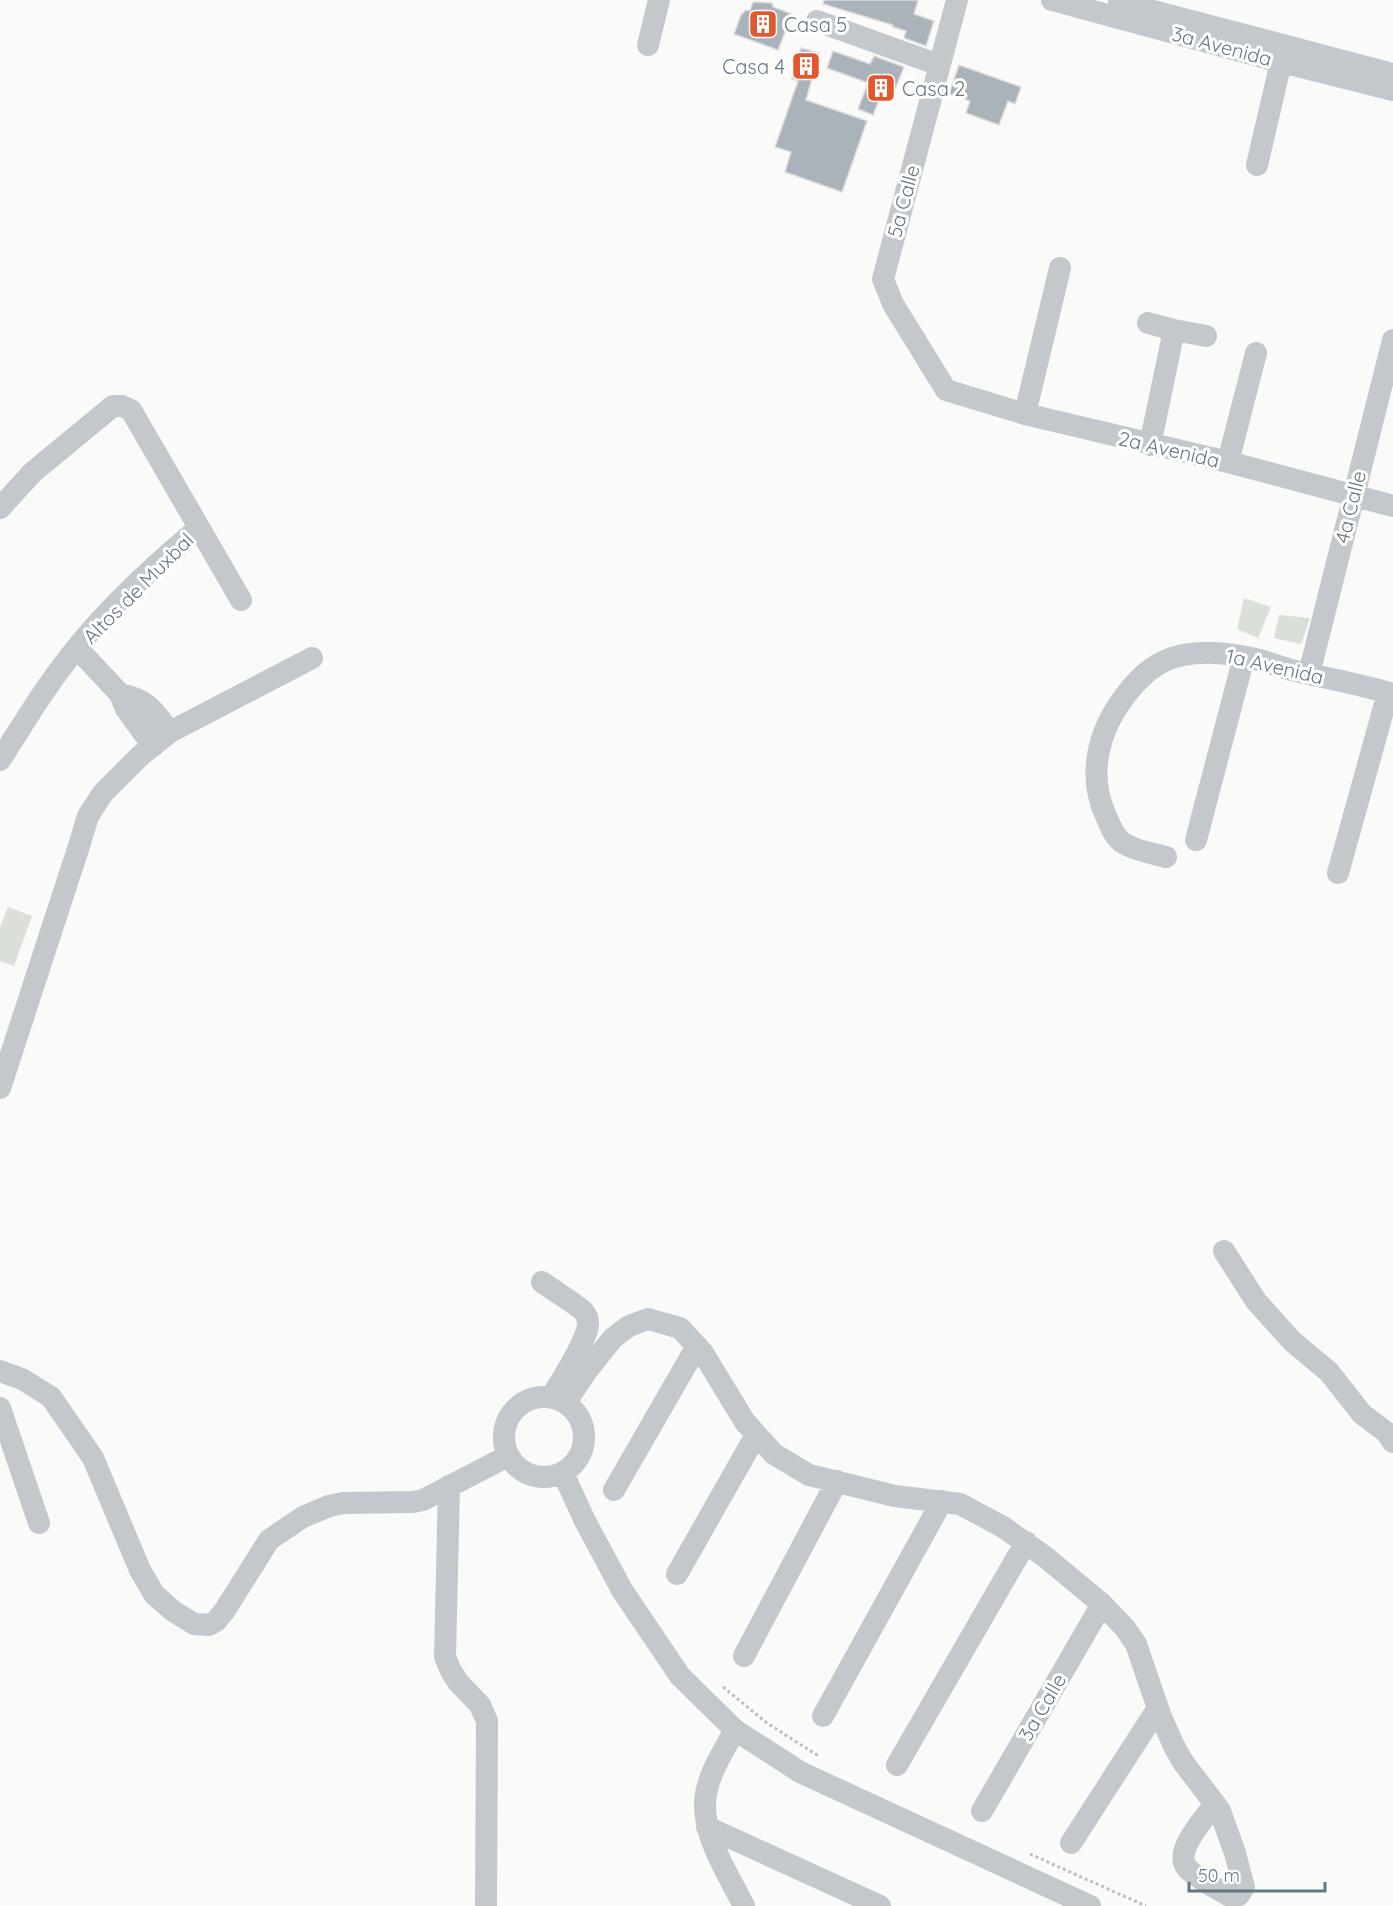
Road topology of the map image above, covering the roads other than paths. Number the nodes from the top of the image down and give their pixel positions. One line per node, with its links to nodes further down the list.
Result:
1 (659, 0): 6 (street)
2 (957, 0): 8 (street, 5a Calle)
3 (1052, 0): 7 (street, 3a Avenida)
4 (1111, 0): 9 (street, 3a Avenida)
5 (817, 21): 8 (street)
6 (648, 45)
7 (1281, 62): 10 (street, 3a Avenida); 11 (street)
8 (939, 65): 18 (street, 5a Calle)
9 (1393, 74)
10 (1393, 90)
11 (1257, 165)
12 (1060, 268): 19 (street)
13 (1148, 322): 14 (street)
14 (1174, 330): 15 (street); 20 (street)
15 (1206, 336)
16 (1393, 340): 22 (street, 4a Calle)
17 (1256, 353): 21 (street)
18 (946, 390): 19 (street, 2a Avenida)
19 (1025, 414): 20 (street, 2a Avenida)
20 (1150, 445): 21 (street, 2a Avenida)
21 (1228, 462): 22 (street, 2a Avenida)
22 (1353, 496): 23 (street, 2a Avenida); 30 (street, 4a Calle)
23 (1393, 507)
24 (0, 508): 25 (street, Altos de Muxbal)
25 (199, 528): 26 (street, Altos de Muxbal); 27 (street, Altos de Muxbal)
26 (241, 600)
27 (77, 648): 32 (street, Altos de Muxbal); 33 (street, Altos de Muxbal)
28 (1244, 657): 30 (street, 1a Avenida); 34 (street); 35 (street, 1a Avenida)
29 (312, 658): 32 (street)
30 (1309, 674): 31 (street, 1a Avenida)
31 (1390, 694): 36 (street)
32 (161, 739): 37 (street)
33 (0, 760)
34 (1196, 840)
35 (1166, 857)
36 (1338, 873)
37 (0, 1088)
38 (1224, 1251): 45 (street)
39 (542, 1282): 42 (street)
40 (697, 1346): 42 (street); 44 (street); 50 (street)
41 (0, 1371): 49 (street)
42 (559, 1399): 46 (street); 47 (street)
43 (0, 1408): 52 (street)
44 (756, 1435): 48 (street); 54 (street)
45 (1393, 1442)
46 (507, 1456): 47 (street); 49 (street)
47 (563, 1473): 59 (street)
48 (837, 1481): 51 (street); 56 (street)
49 (449, 1486): 65 (street)
50 (614, 1490)
51 (942, 1501): 53 (street); 58 (street)
52 (39, 1523)
53 (1026, 1542): 55 (street); 60 (street)
54 (676, 1574)
55 (1102, 1604): 57 (street); 62 (street, 3a Calle)
56 (744, 1656)
57 (1158, 1708): 61 (street); 64 (street)
58 (824, 1716)
59 (735, 1730): 63 (street); 68 (street)
60 (897, 1765)
61 (1215, 1804)
62 (982, 1810)
63 (707, 1827): 66 (street); 67 (street)
64 (1071, 1843)
65 (486, 1906)
66 (744, 1906)
67 (880, 1906)
68 (1090, 1906)

